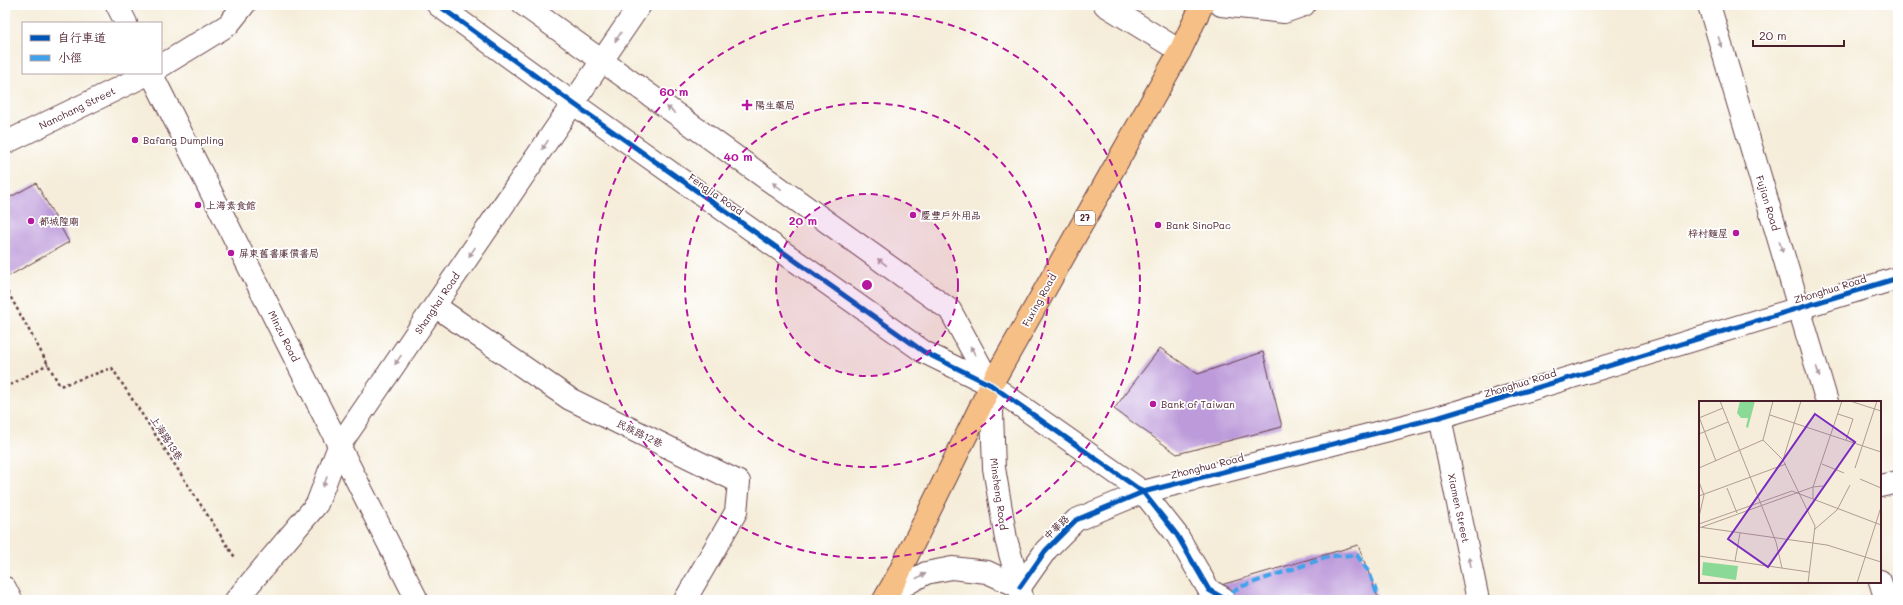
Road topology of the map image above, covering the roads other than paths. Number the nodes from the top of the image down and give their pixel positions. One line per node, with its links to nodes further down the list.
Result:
1 (117, 5): 11 (street)
2 (244, 5): 14 (street)
3 (438, 5): 17 (street, Fengjia Road)
4 (524, 5): 13 (street)
5 (640, 5): 13 (street, Shanghai Road, one-way to 13)
6 (1106, 5): 12 (street)
7 (1202, 5): 12 (main road, Fuxing Road / 27)
8 (1221, 5): 9 (street)
9 (1304, 5)
10 (1709, 5): 21 (street, Fujian Road, one-way to 21)
11 (126, 22)
12 (1180, 51): 22 (main road, Fuxing Road / 27)
13 (602, 61): 17 (street, Shanghai Road); 22 (street, one-way to 13)
14 (162, 65)
15 (148, 74): 18 (street, Nanchang Street)
16 (151, 74): 25 (street, Minzu Road)
17 (574, 104): 20 (street, Shanghai Road, one-way to 20); 22 (street, Fengjia Road)
18 (5, 143)
19 (1898, 278): 21 (street, Zhonghua Road)
20 (435, 306): 25 (street, Shanghai Road, one-way to 25); 37 (street, 民族路12巷)
21 (1799, 308): 23 (street, Fujian Road, one-way to 23); 24 (street, Zhonghua Road)
22 (991, 385): 28 (street); 31 (street, Minsheng Road); 32 (main road, Fuxing Road / 27)
23 (1827, 401)
24 (1440, 417): 28 (street, Zhonghua Road); 38 (street, Xiamen Street, one-way to 24)
25 (339, 446): 35 (street, Shanghai Road, one-way to 35); 36 (street, Minzu Road)
26 (1898, 482): 27 (street)
27 (1881, 486)
28 (1143, 492): 31 (street, 中華路); 33 (street)
29 (1881, 583): 39 (street)
30 (5, 588): 34 (street)
31 (1022, 593): 32 (street, one-way to 31)
32 (886, 598)
33 (1223, 598)
34 (11, 600)
35 (236, 600)
36 (417, 600)
37 (685, 600)
38 (1478, 600)
39 (1886, 600)

